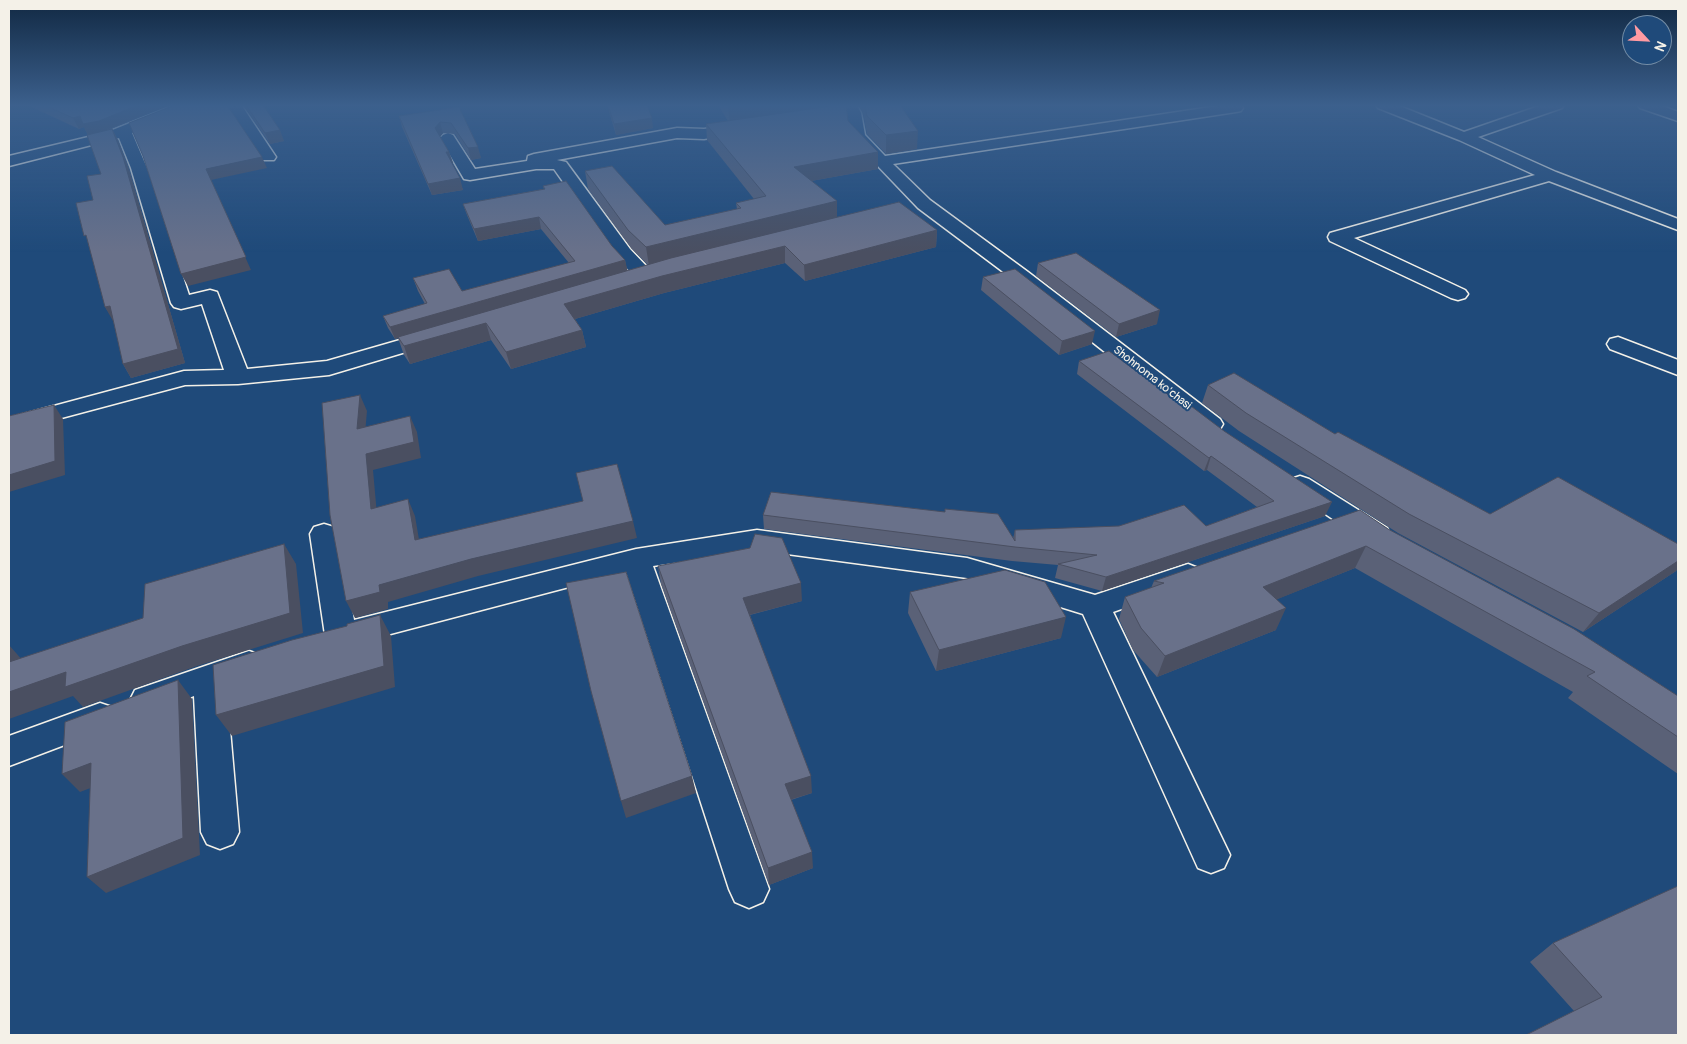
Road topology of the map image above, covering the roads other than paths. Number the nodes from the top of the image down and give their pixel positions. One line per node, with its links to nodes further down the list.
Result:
1 (37, 154): 10 (street)
2 (133, 154): 20 (street)
3 (266, 154): 9 (street)
4 (457, 154): 12 (street)
5 (563, 154): 12 (street)
6 (875, 154): 11 (street, Shohnoma ko'chasi)
7 (930, 154): 11 (street)
8 (1501, 154): 13 (street)
9 (268, 157)
10 (9, 161)
11 (883, 161): 22 (street, Shohnoma ko'chasi)
12 (536, 164): 15 (street)
13 (1550, 176): 14 (street); 16 (street)
14 (1678, 224)
15 (666, 269)
16 (1458, 294)
17 (462, 328): 20 (street)
18 (1618, 344): 19 (street)
19 (1678, 368)
20 (238, 377): 21 (street)
21 (9, 425)
22 (1229, 438)
23 (1283, 474): 24 (street)
24 (1352, 519): 25 (street); 27 (street)
25 (1325, 529)
26 (324, 534): 28 (street)
27 (1395, 546)
28 (636, 559): 30 (street); 36 (street)
29 (1214, 566): 30 (street)
30 (1094, 606): 35 (street)
31 (275, 656): 32 (street)
32 (209, 677): 33 (street); 34 (street)
33 (9, 751)
34 (220, 832)
35 (1211, 855)
36 (749, 889)

